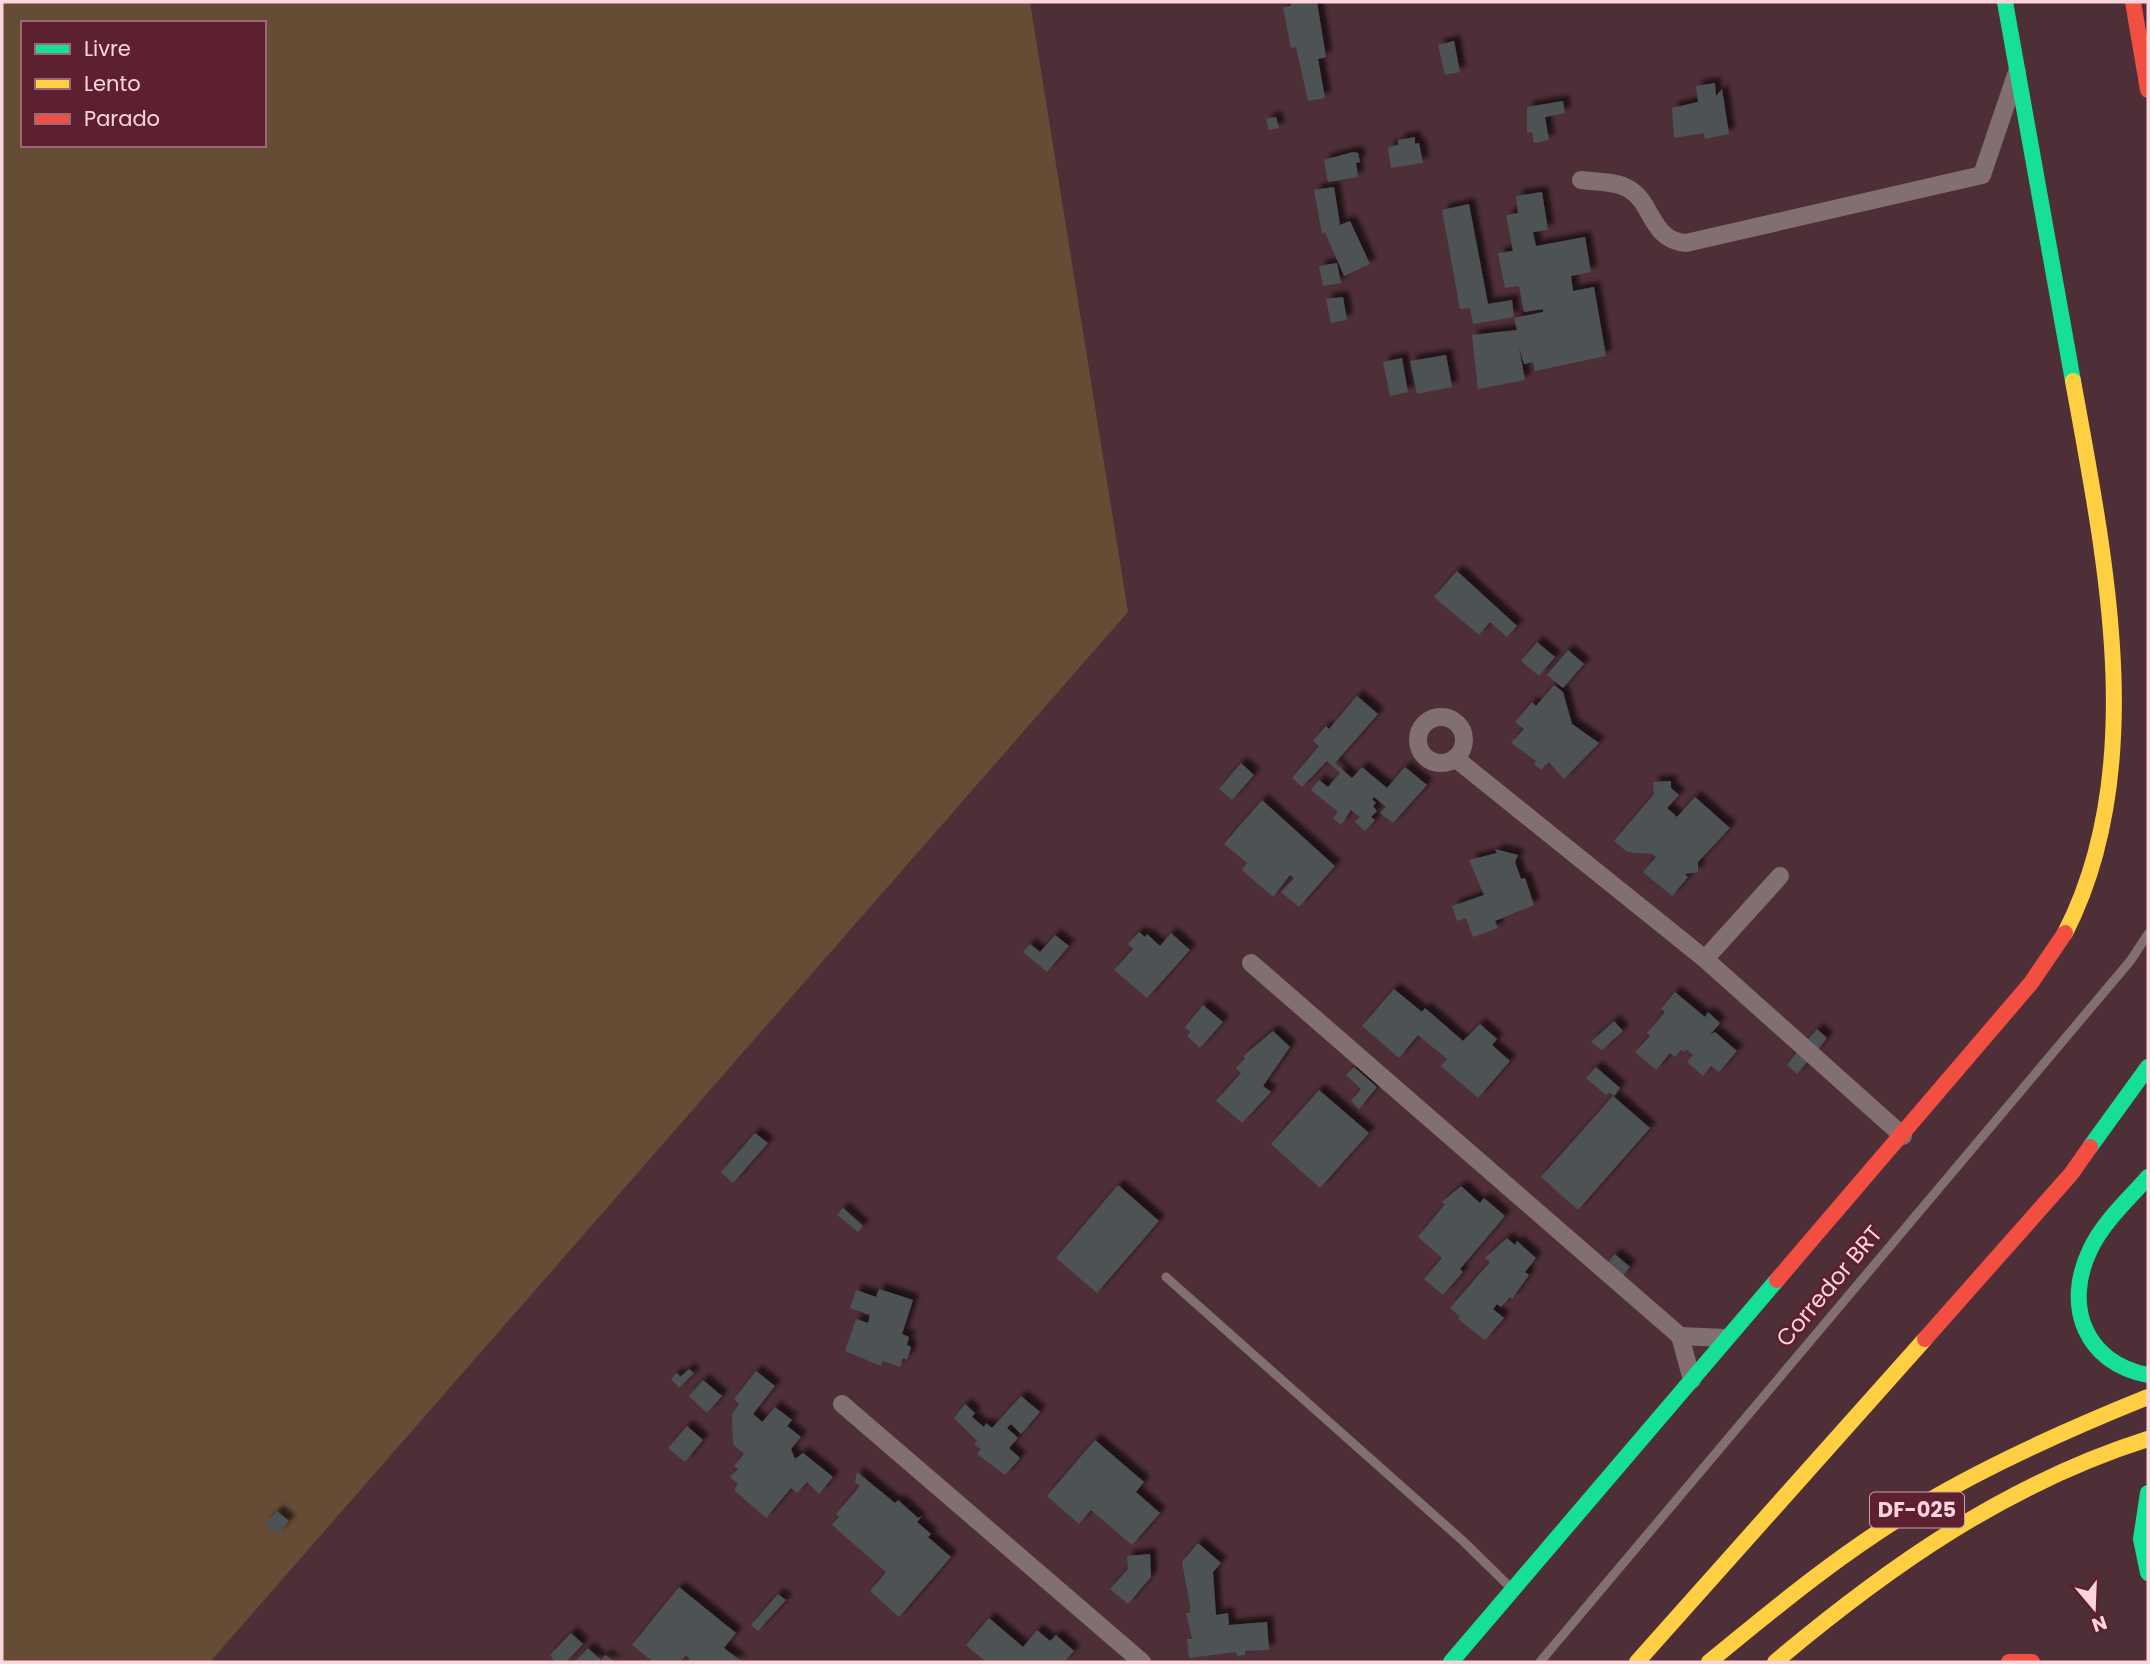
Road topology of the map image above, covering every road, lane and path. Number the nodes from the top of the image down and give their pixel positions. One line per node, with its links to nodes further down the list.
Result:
1 (2004, 2): 5 (main road)
2 (2133, 2): 4 (main road)
3 (2144, 2): 4 (lane)
4 (2141, 51): 6 (main road)
5 (2018, 68): 7 (street); 14 (main road)
6 (2148, 90)
7 (1581, 180)
8 (1455, 758): 11 (street)
9 (1780, 876): 11 (street)
10 (2148, 934): 29 (lane, Corredor BRT)
11 (1705, 959): 14 (street)
12 (1251, 963): 17 (street)
13 (2148, 1067): 30 (main road)
14 (1902, 1136): 18 (main road)
15 (2148, 1177): 19 (main road)
16 (1166, 1277): 26 (lane)
17 (1680, 1336): 18 (street); 20 (street)
18 (1725, 1338): 20 (main road)
19 (2148, 1375)
20 (1692, 1380): 26 (main road)
21 (2148, 1397): 31 (main road, DF-025)
22 (842, 1404): 27 (street)
23 (2148, 1439): 32 (main road, DF-025)
24 (2148, 1493): 25 (main road)
25 (2148, 1573)
26 (1513, 1590): 28 (main road)
27 (1142, 1662)
28 (1451, 1662)
29 (1540, 1662)
30 (1637, 1662)
31 (1709, 1662)
32 (1774, 1662)
33 (2009, 1662): 34 (main road)
34 (2032, 1662)

